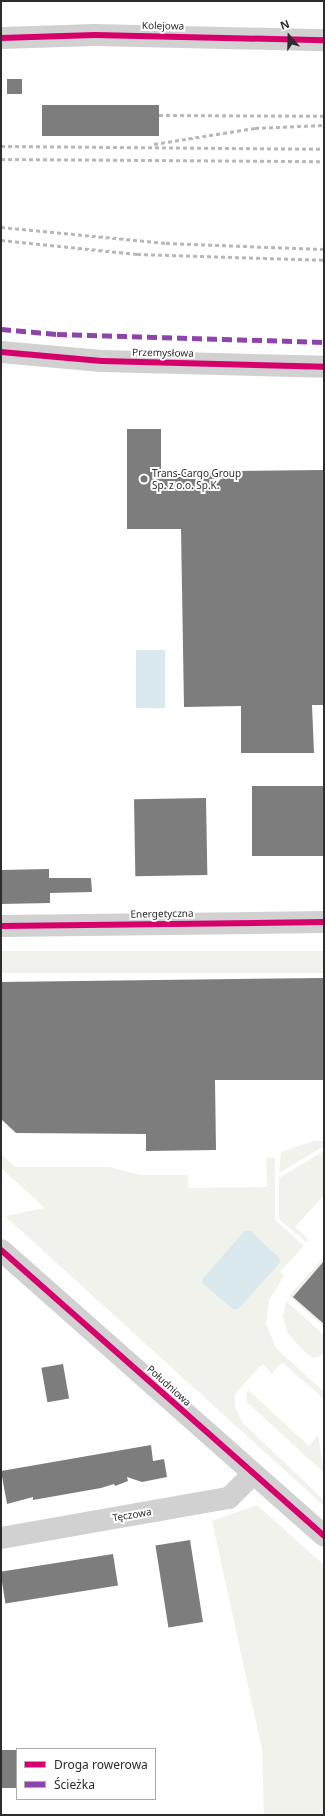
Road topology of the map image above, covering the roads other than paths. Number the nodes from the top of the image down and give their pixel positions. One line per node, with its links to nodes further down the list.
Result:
1 (1, 38): 2 (street, Kolejowa)
2 (324, 40)
3 (1, 352): 4 (street, Przemysłowa)
4 (324, 367)
5 (324, 922): 6 (street, Energetyczna)
6 (1, 926)
7 (1, 1250): 8 (street, Południowa)
8 (253, 1474): 9 (street, Południowa); 10 (street, Tęczowa)
9 (324, 1536)
10 (1, 1538)

